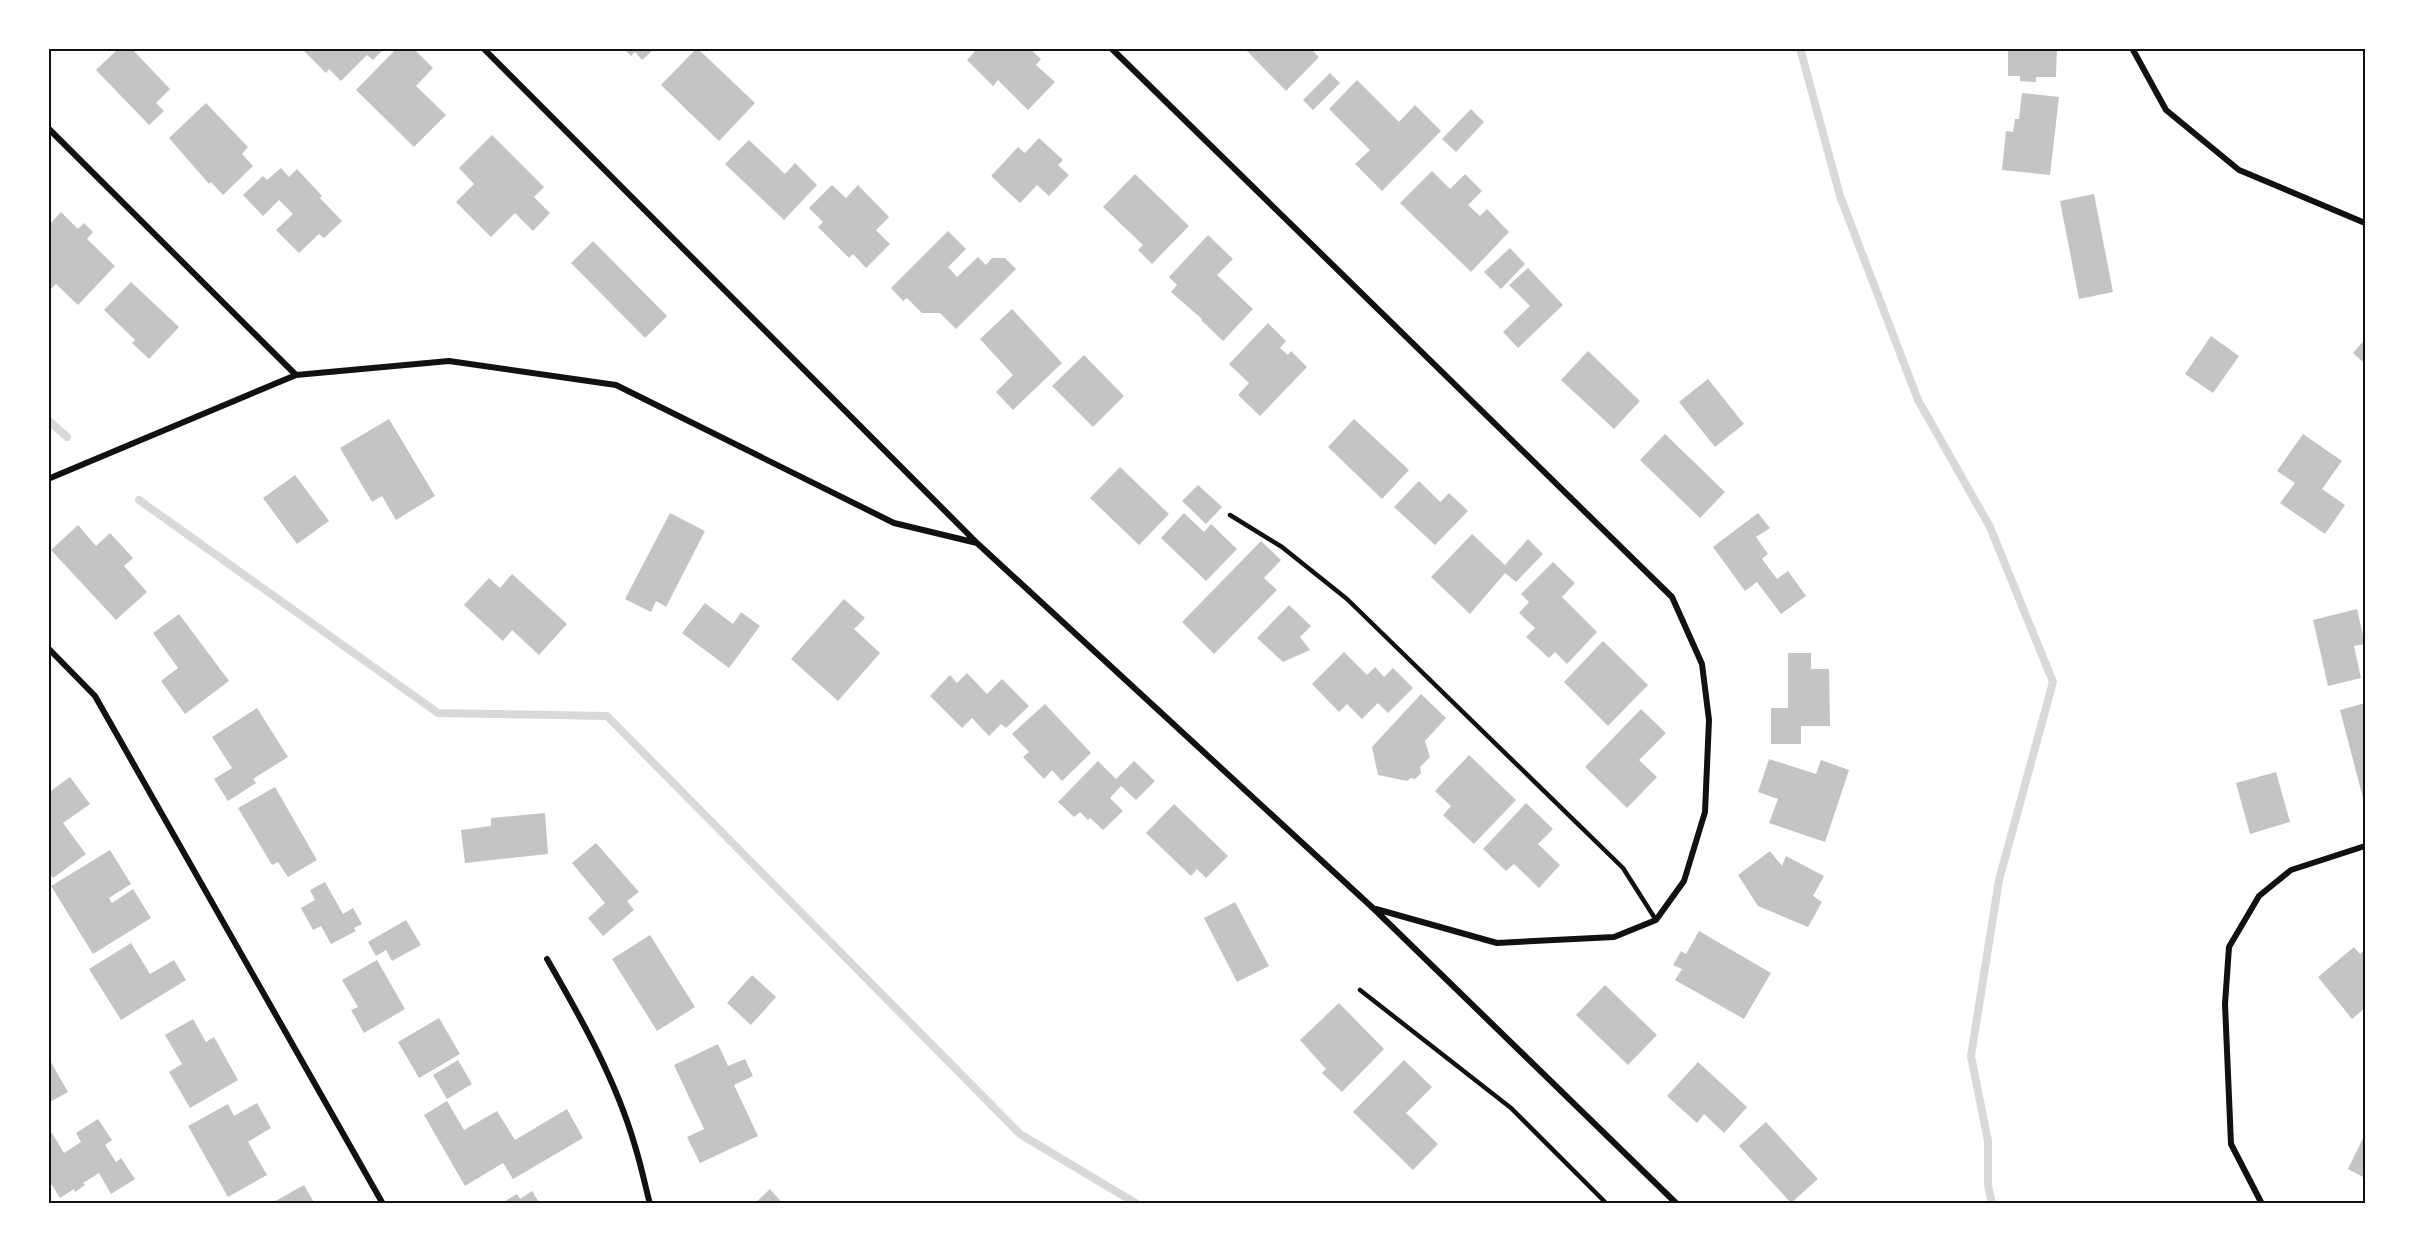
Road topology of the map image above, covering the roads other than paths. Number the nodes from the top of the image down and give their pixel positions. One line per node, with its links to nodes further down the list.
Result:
1 (483, 48): 9 (street)
2 (1111, 48): 13 (street)
3 (2132, 48): 5 (street)
4 (48, 128): 6 (street)
5 (2365, 223)
6 (296, 375): 7 (street); 9 (street)
7 (48, 479)
8 (1230, 515): 13 (lane)
9 (977, 543): 12 (street)
10 (48, 648): 16 (street)
11 (2365, 846): 20 (street)
12 (1374, 909): 13 (street); 19 (street)
13 (1656, 920)
14 (548, 959): 17 (street)
15 (1360, 990): 18 (lane)
16 (383, 1204)
17 (650, 1204)
18 (1607, 1204)
19 (1677, 1204)
20 (2262, 1204)

